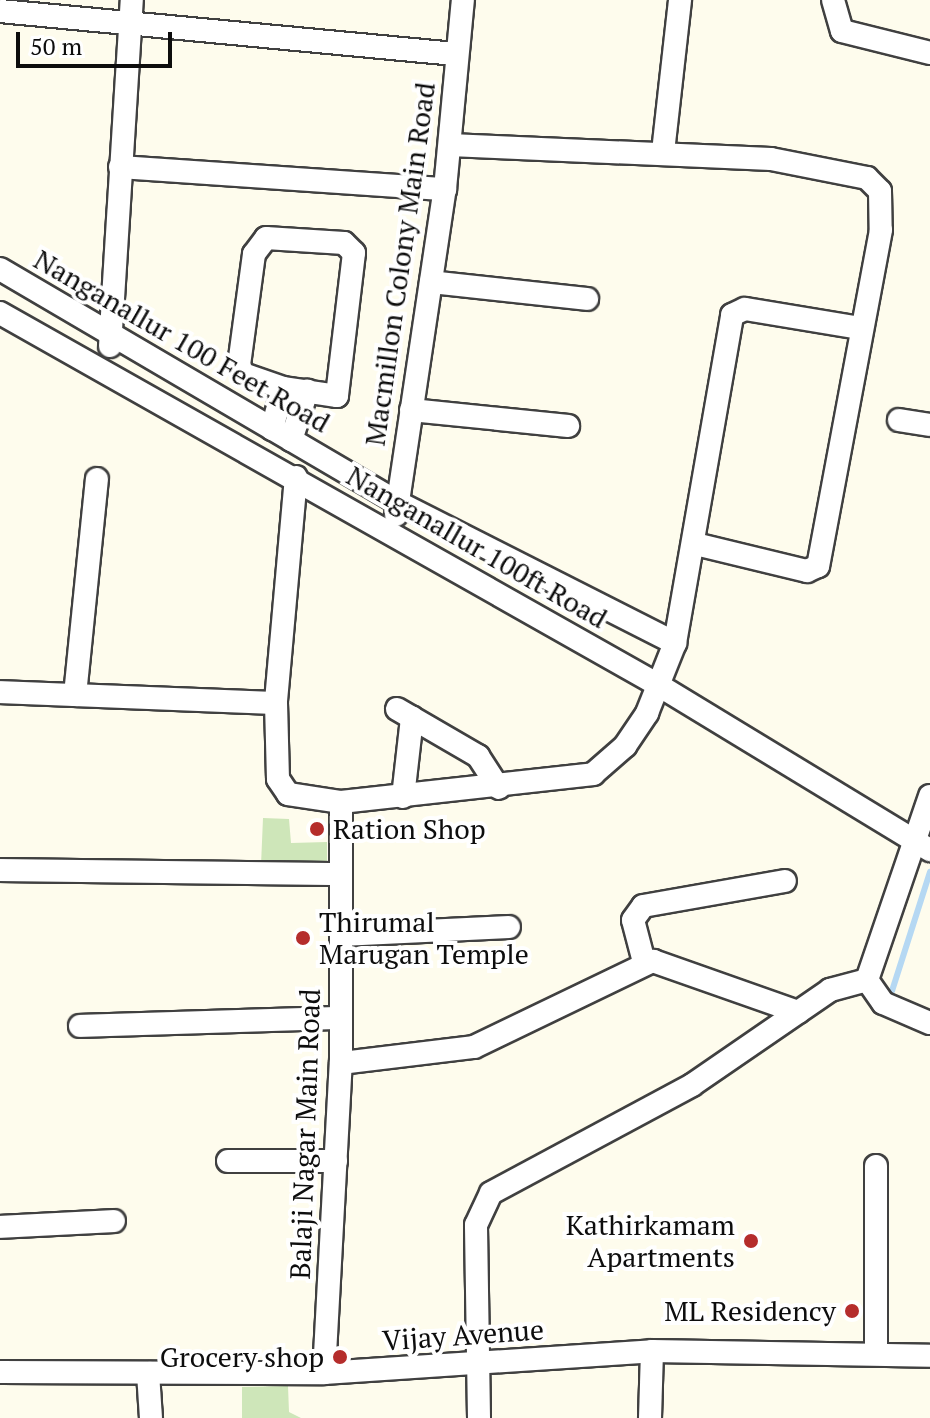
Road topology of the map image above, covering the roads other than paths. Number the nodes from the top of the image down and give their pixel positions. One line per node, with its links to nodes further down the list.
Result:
1 (132, 0): 6 (street)
2 (463, 0): 8 (street, Macmillon Colony Main Road)
3 (680, 0): 10 (street)
4 (833, 0): 7 (street)
5 (0, 11): 6 (street)
6 (129, 23): 8 (street); 11 (street)
7 (930, 53)
8 (457, 54): 9 (street, Macmillon Colony Main Road)
9 (450, 145): 10 (street); 12 (street, Macmillon Colony Main Road)
10 (663, 152): 17 (street)
11 (120, 167): 12 (street); 18 (street)
12 (445, 189): 14 (street, Macmillon Colony Main Road)
13 (0, 269): 18 (street, Nanganallur 100 Feet Road)
14 (431, 282): 15 (street); 22 (street, Macmillon Colony Main Road)
15 (587, 299)
16 (0, 313): 19 (street, Nanganallur 100ft Road)
17 (860, 328): 31 (street); 31 (street)
18 (111, 336): 19 (street); 26 (street, Nanganallur 100 Feet Road)
19 (107, 371): 27 (street, Nanganallur 100ft Road)
20 (283, 388): 21 (street); 21 (street); 26 (street)
21 (307, 391): 26 (street)
22 (411, 410): 25 (street); 29 (street, Macmillon Colony Main Road)
23 (899, 420): 24 (street)
24 (930, 425)
25 (568, 426)
26 (281, 434): 29 (street, Nanganallur 100 Feet Road)
27 (296, 477): 30 (street, Nanganallur 100ft Road); 36 (street)
28 (97, 479): 35 (street)
29 (397, 502): 30 (street, Macmillon Colony Main Road); 32 (street, Nanganallur 100 Feet Road)
30 (395, 536): 33 (street, Nanganallur 100ft Road)
31 (695, 544): 32 (street)
32 (675, 643): 33 (street)
33 (660, 686): 37 (street); 41 (street, Nanganallur 100ft Road)
34 (0, 692): 35 (street)
35 (75, 695): 36 (street)
36 (276, 703): 40 (street)
37 (499, 788): 39 (street); 39 (street)
38 (930, 796): 41 (street)
39 (403, 797): 40 (street)
40 (341, 802): 43 (street, Balaji Nagar Main Road)
41 (924, 846): 48 (street)
42 (0, 870): 43 (street)
43 (340, 874): 46 (street, Balaji Nagar Main Road)
44 (785, 881): 47 (street)
45 (509, 927): 46 (street)
46 (341, 935): 50 (street, Balaji Nagar Main Road)
47 (644, 962): 49 (street); 53 (street)
48 (867, 980): 49 (street); 51 (street)
49 (798, 1012): 62 (street)
50 (341, 1018): 52 (street); 53 (street, Balaji Nagar Main Road)
51 (929, 1022)
52 (80, 1026)
53 (341, 1063): 55 (street, Balaji Nagar Main Road)
54 (228, 1161): 55 (street)
55 (336, 1161): 65 (street, Balaji Nagar Main Road)
56 (876, 1166): 60 (street)
57 (114, 1221): 58 (street)
58 (0, 1227)
59 (652, 1351): 60 (street, Vijay Avenue); 62 (street, Vijay Avenue); 68 (street)
60 (876, 1352): 61 (street, Vijay Avenue)
61 (930, 1356)
62 (477, 1366): 65 (street, Vijay Avenue); 67 (street)
63 (0, 1372): 64 (street, Vijay Avenue)
64 (148, 1373): 65 (street, Vijay Avenue); 66 (street)
65 (324, 1373)
66 (151, 1418)
67 (479, 1418)
68 (650, 1418)

